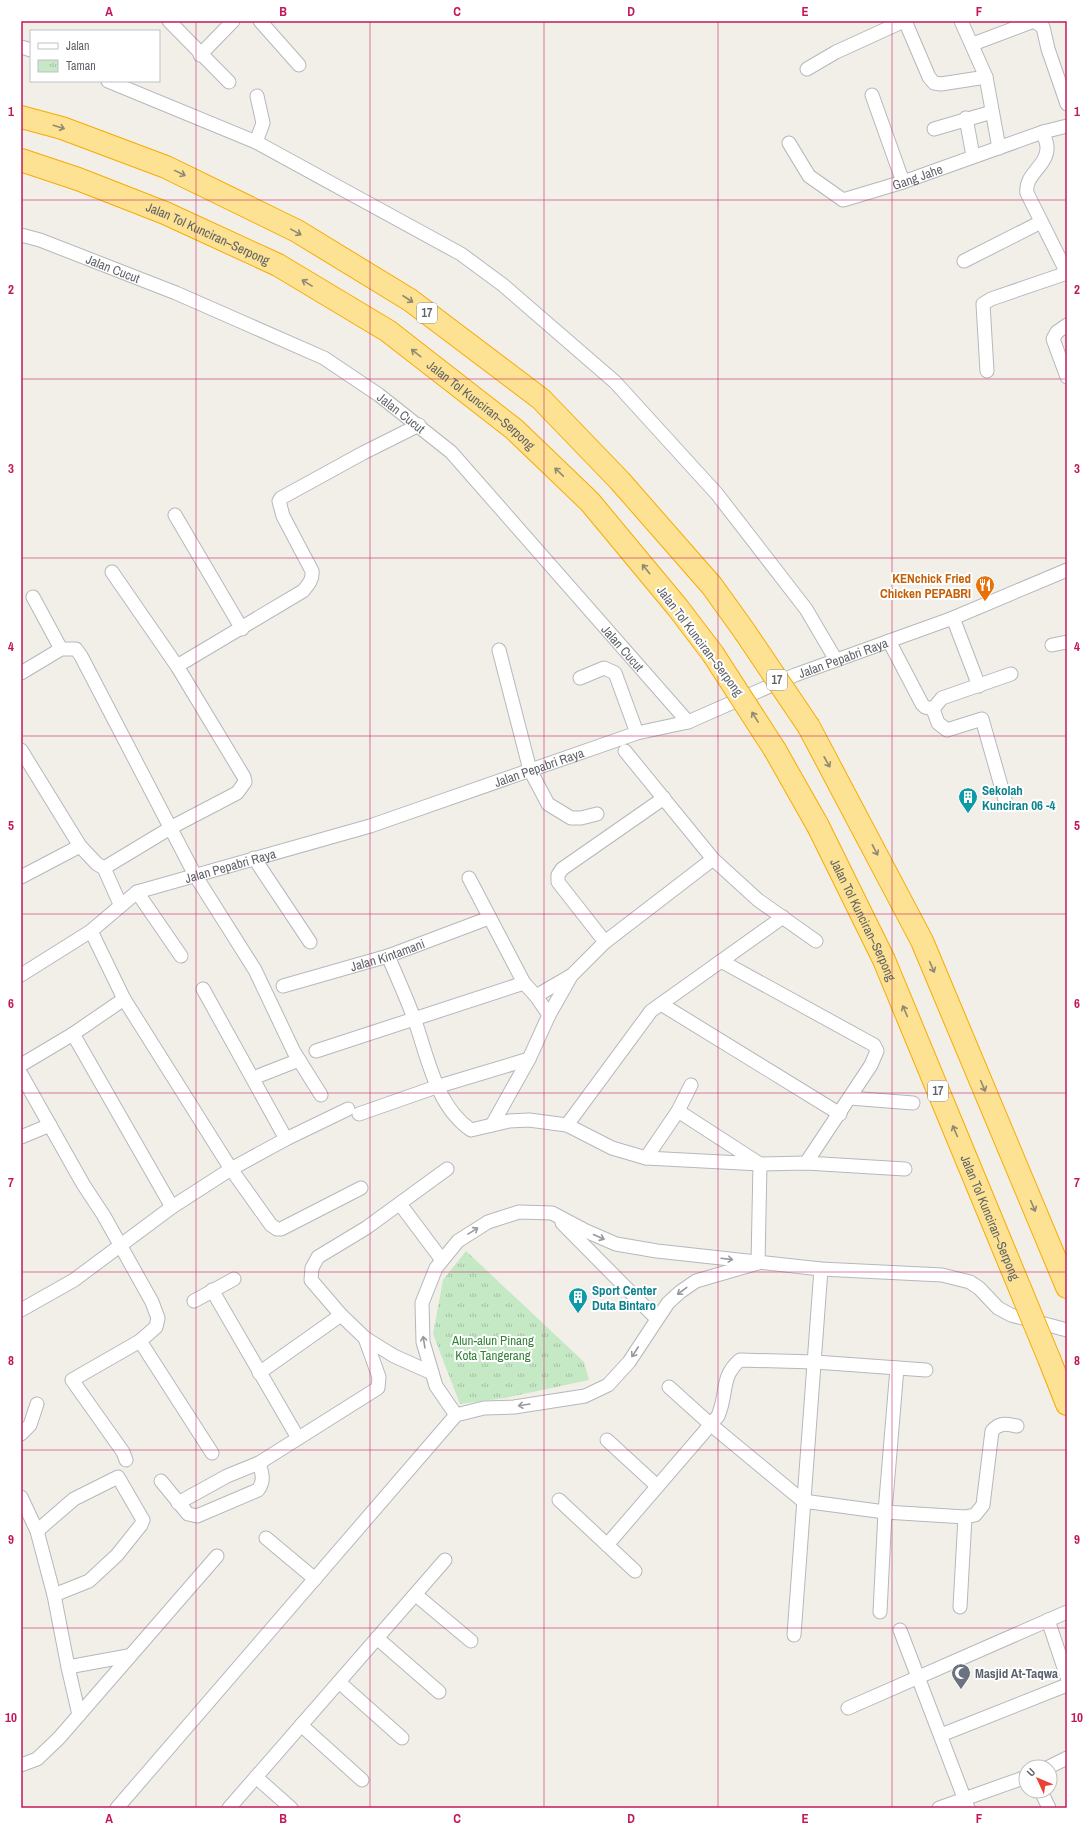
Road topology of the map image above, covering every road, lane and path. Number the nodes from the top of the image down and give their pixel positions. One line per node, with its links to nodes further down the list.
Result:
1 (168, 21): 9 (street)
2 (233, 21): 9 (street)
3 (260, 21): 10 (street)
4 (905, 21): 7 (street); 12 (street)
5 (961, 21): 8 (street)
6 (1034, 21): 8 (street); 17 (street)
7 (880, 26): 11 (street)
8 (973, 44): 12 (street)
9 (200, 55): 14 (street)
10 (299, 65)
11 (807, 69)
12 (986, 77): 18 (street)
13 (110, 82): 24 (street)
14 (228, 82)
15 (872, 95): 29 (street)
16 (257, 96): 24 (street)
17 (1067, 104)
18 (992, 112): 20 (street); 26 (street)
19 (21, 117): 127 (highway, 17, one-way to 127, bridge)
20 (966, 118): 22 (street); 27 (street)
21 (1067, 126): 23 (street, Gang Jahe)
22 (934, 129)
23 (1043, 132): 26 (street, Gang Jahe); 30 (street)
24 (256, 142): 49 (street)
25 (789, 143): 29 (street, Gang Jahe)
26 (1000, 148): 27 (street, Gang Jahe)
27 (973, 156): 29 (street, Gang Jahe)
28 (21, 160): 143 (highway, Jalan Tol Kunciran–Serpong / 17, one-way to 28, bridge)
29 (903, 182)
30 (1041, 222): 32 (street); 33 (street)
31 (21, 235): 37 (street, Jalan Cucut)
32 (964, 260)
33 (1067, 273): 35 (street)
34 (1067, 326): 36 (street)
35 (987, 371)
36 (1067, 378)
37 (419, 425): 43 (street); 56 (street, Jalan Cucut)
38 (175, 515): 43 (street)
39 (1067, 570): 42 (street, Jalan Pepabri Raya)
40 (112, 572): 50 (street)
41 (33, 597): 47 (street)
42 (953, 618): 44 (street, Jalan Pepabri Raya); 54 (street)
43 (242, 629): 50 (street)
44 (889, 641): 49 (street, Jalan Pepabri Raya); 55 (street)
45 (1067, 642): 46 (street)
46 (1052, 645)
47 (61, 649): 51 (street); 64 (street)
48 (499, 650): 60 (street)
49 (836, 660): 56 (street, Jalan Pepabri Raya)
50 (177, 666): 64 (street)
51 (21, 673)
52 (1011, 674): 54 (street)
53 (580, 678): 57 (street)
54 (979, 686): 55 (street)
55 (933, 709): 62 (street)
56 (688, 722): 57 (street, Jalan Pepabri Raya)
57 (637, 733): 60 (street, Jalan Pepabri Raya)
58 (21, 750): 65 (street)
59 (625, 751): 61 (street)
60 (530, 770): 63 (street); 66 (street, Jalan Pepabri Raya)
61 (664, 798): 67 (street); 79 (street)
62 (1006, 803)
63 (597, 814)
64 (172, 827): 68 (street); 69 (street)
65 (80, 846): 68 (street); 70 (street)
66 (254, 858): 69 (street, Jalan Pepabri Raya); 78 (street)
67 (713, 859): 74 (street); 79 (street)
68 (104, 868): 73 (street)
69 (195, 875): 72 (street, Jalan Pepabri Raya); 96 (street)
70 (21, 877)
71 (469, 878): 75 (street)
72 (137, 892): 73 (street, Jalan Pepabri Raya); 80 (street)
73 (120, 904): 76 (street, Jalan Pepabri Raya)
74 (783, 917): 77 (street); 82 (street)
75 (489, 918): 81 (street, Jalan Kintamani); 85 (street)
76 (91, 931): 83 (street, Jalan Pepabri Raya); 89 (street)
77 (816, 941)
78 (310, 942)
79 (605, 942): 84 (street)
80 (181, 956)
81 (388, 956): 86 (street, Jalan Kintamani); 92 (street)
82 (721, 961): 90 (street); 103 (street)
83 (21, 975)
84 (572, 975): 88 (street); 91 (street)
85 (524, 983): 88 (street); 92 (street)
86 (284, 986)
87 (204, 989): 99 (street)
88 (536, 996): 91 (street)
89 (124, 999): 93 (street); 115 (street)
90 (661, 1004): 106 (street); 109 (street)
91 (549, 1015): 95 (street)
92 (414, 1020): 94 (street); 101 (street)
93 (73, 1034): 97 (street); 120 (street)
94 (316, 1051)
95 (529, 1059): 101 (street); 108 (street)
96 (299, 1060): 99 (street); 102 (street)
97 (21, 1065)
98 (21, 1074): 107 (street)
99 (253, 1078): 111 (street)
100 (691, 1086): 105 (street)
101 (436, 1087): 108 (street); 111 (street)
102 (321, 1095)
103 (850, 1098): 104 (street); 106 (street)
104 (913, 1103)
105 (678, 1111): 112 (street); 114 (street)
106 (840, 1114): 113 (street)
107 (50, 1125): 110 (street); 122 (street)
108 (492, 1125): 109 (street)
109 (567, 1125): 112 (street)
110 (21, 1137)
111 (286, 1138): 115 (street)
112 (646, 1158): 114 (street)
113 (806, 1163): 114 (street); 117 (street)
114 (760, 1164): 124 (street)
115 (231, 1169): 118 (street); 120 (street)
116 (447, 1169): 119 (street)
117 (906, 1169)
118 (361, 1188)
119 (400, 1204): 123 (street); 131 (street)
120 (172, 1207): 122 (street)
121 (552, 1213): 123 (street, one-way to 121); 124 (street, one-way to 124); 132 (street)
122 (120, 1247): 130 (street); 135 (street)
123 (442, 1260): 140 (street, one-way to 123)
124 (758, 1263): 125 (street); 132 (street, one-way to 132)
125 (821, 1268): 133 (street); 136 (street)
126 (234, 1279): 128 (street)
127 (1067, 1287)
128 (212, 1290): 129 (street); 139 (street)
129 (194, 1301)
130 (21, 1310)
131 (341, 1315): 134 (street); 139 (street)
132 (656, 1319): 144 (street, one-way to 144)
133 (1067, 1330)
134 (365, 1338): 140 (street); 148 (street)
135 (140, 1341): 150 (street); 151 (street)
136 (815, 1362): 137 (street); 145 (street); 157 (street)
137 (897, 1368): 138 (street); 159 (street)
138 (926, 1370)
139 (259, 1373): 148 (street)
140 (432, 1373): 144 (street)
141 (669, 1386): 145 (street)
142 (37, 1404): 147 (street)
143 (1067, 1404)
144 (456, 1415): 167 (street)
145 (710, 1424): 154 (street); 157 (street)
146 (1017, 1426): 160 (street)
147 (21, 1434)
148 (298, 1438): 152 (street)
149 (607, 1440): 154 (street)
150 (212, 1453)
151 (126, 1460)
152 (259, 1463): 158 (street); 158 (street)
153 (161, 1481): 158 (street)
154 (657, 1486): 163 (street)
155 (21, 1497): 161 (street)
156 (559, 1500): 163 (street)
157 (803, 1501): 159 (street); 175 (street)
158 (178, 1503)
159 (885, 1512): 160 (street); 171 (street)
160 (965, 1517): 170 (street)
161 (37, 1531): 169 (street); 169 (street)
162 (266, 1538): 167 (street)
163 (607, 1545): 166 (street)
164 (216, 1556): 178 (street)
165 (446, 1560): 168 (street)
166 (635, 1571)
167 (315, 1579): 197 (street)
168 (416, 1595): 176 (street); 177 (street)
169 (54, 1596): 179 (street)
170 (960, 1607)
171 (880, 1612)
172 (1067, 1612): 173 (street)
173 (1048, 1620): 180 (street); 181 (street)
174 (900, 1630): 180 (street)
175 (794, 1635)
176 (377, 1638): 182 (street); 184 (street)
177 (471, 1641)
178 (128, 1656): 179 (street); 186 (street)
179 (68, 1667): 186 (street)
180 (918, 1676): 185 (street); 188 (street)
181 (1067, 1677)
182 (339, 1682): 187 (street); 189 (street)
183 (1067, 1685): 188 (street)
184 (439, 1692)
185 (848, 1708)
186 (79, 1715): 192 (street)
187 (301, 1725): 193 (street); 194 (street)
188 (941, 1735): 196 (street)
189 (402, 1738)
190 (1067, 1758): 191 (street)
191 (1058, 1762)
192 (21, 1765)
193 (256, 1777): 198 (street); 199 (street)
194 (362, 1780)
195 (1018, 1781): 196 (street)
196 (966, 1804): 200 (street)
197 (117, 1808)
198 (229, 1808)
199 (291, 1808)
200 (939, 1808)

